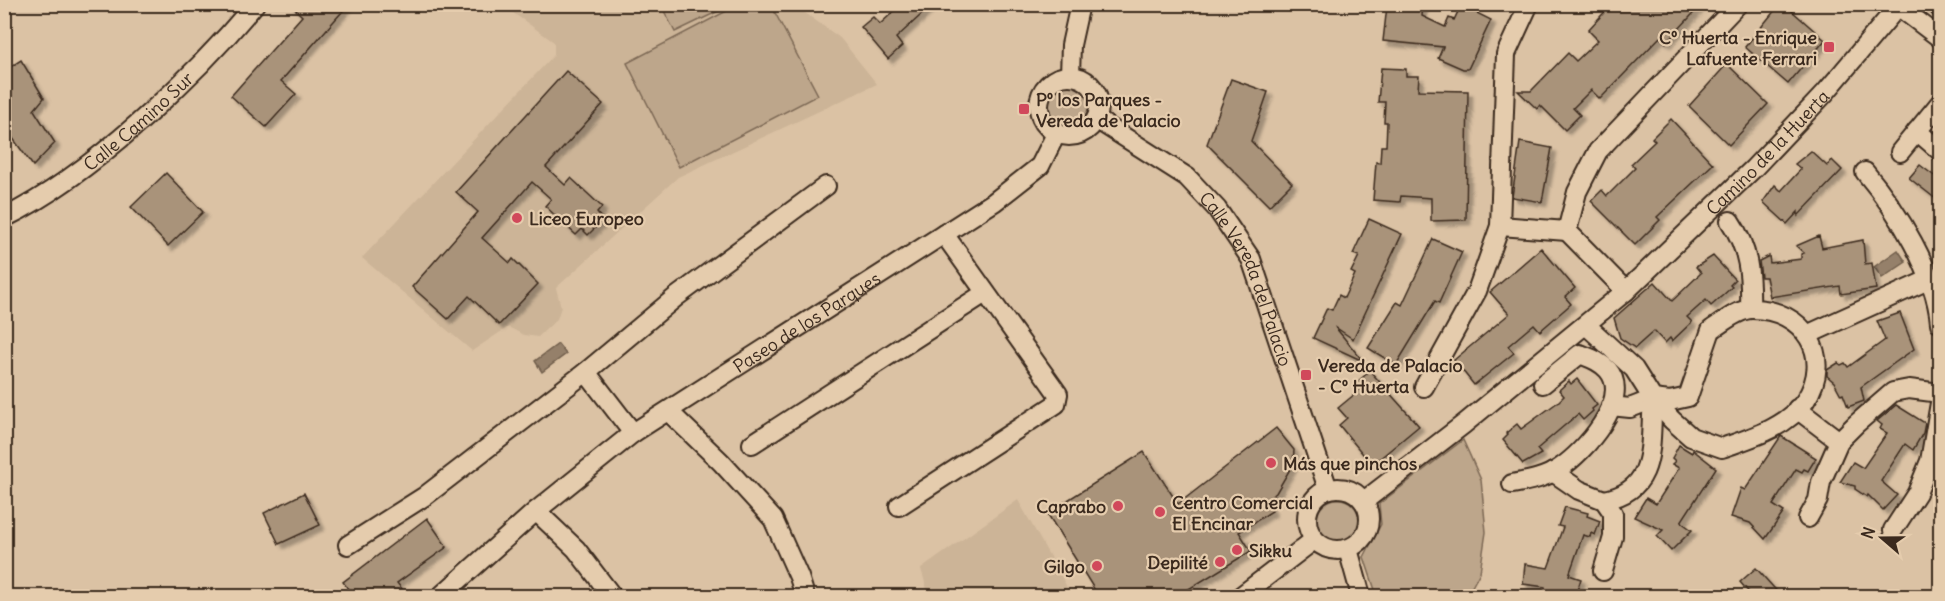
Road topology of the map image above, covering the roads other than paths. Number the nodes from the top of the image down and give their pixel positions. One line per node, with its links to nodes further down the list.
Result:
1 (255, 4): 18 (street, Calle Camino Sur)
2 (1080, 4): 9 (street)
3 (1529, 4): 20 (street)
4 (1738, 4): 21 (street)
5 (1936, 4): 7 (street)
6 (1899, 5): 8 (street); 24 (street, Camino de la Huerta)
7 (1941, 8)
8 (1941, 38)
9 (1070, 75): 11 (street); 13 (street)
10 (1941, 103): 12 (street)
11 (1096, 119): 13 (street); 44 (street, Calle Vereda del Palacio)
12 (1917, 131): 14 (street); 15 (street)
13 (1056, 134): 22 (street, Paseo de los Parques)
14 (1941, 151)
15 (1900, 152)
16 (1865, 172): 23 (street)
17 (826, 186): 30 (street)
18 (4, 218)
19 (1730, 221): 26 (street, Camino de la Huerta)
20 (1500, 226): 21 (street); 32 (street)
21 (1567, 231): 24 (street)
22 (944, 234): 25 (street); 38 (street, Paseo de los Parques)
23 (1928, 280): 27 (street); 29 (street)
24 (1626, 291): 28 (street, Camino de la Huerta)
25 (986, 292): 41 (street); 47 (street)
26 (1750, 309): 29 (street); 34 (street)
27 (1941, 323)
28 (1586, 325): 34 (street); 46 (street, Camino de la Huerta)
29 (1809, 334): 37 (street)
30 (586, 372): 39 (street); 52 (street)
31 (1543, 384): 36 (street)
32 (1424, 387)
33 (1941, 393): 40 (street)
34 (1653, 399): 36 (street); 37 (street); 45 (street)
35 (1941, 403): 50 (street)
36 (1611, 406): 42 (street)
37 (1797, 409): 40 (street)
38 (669, 412): 39 (street, Paseo de los Parques); 57 (street)
39 (633, 433): 48 (street, Paseo de los Parques)
40 (1839, 441): 49 (street)
41 (752, 444)
42 (1553, 472): 43 (street); 45 (street)
43 (1512, 484)
44 (1328, 489): 46 (street); 51 (street)
45 (1604, 500): 54 (street)
46 (1364, 501): 53 (street)
47 (899, 506)
48 (536, 511): 55 (street, Paseo de los Parques); 56 (street)
49 (1808, 518)
50 (1893, 530)
51 (1314, 540): 53 (street); 58 (street)
52 (348, 545)
53 (1348, 549): 59 (street)
54 (1603, 571)
55 (441, 597)
56 (612, 597)
57 (805, 597)
58 (1241, 597)
59 (1361, 597)

